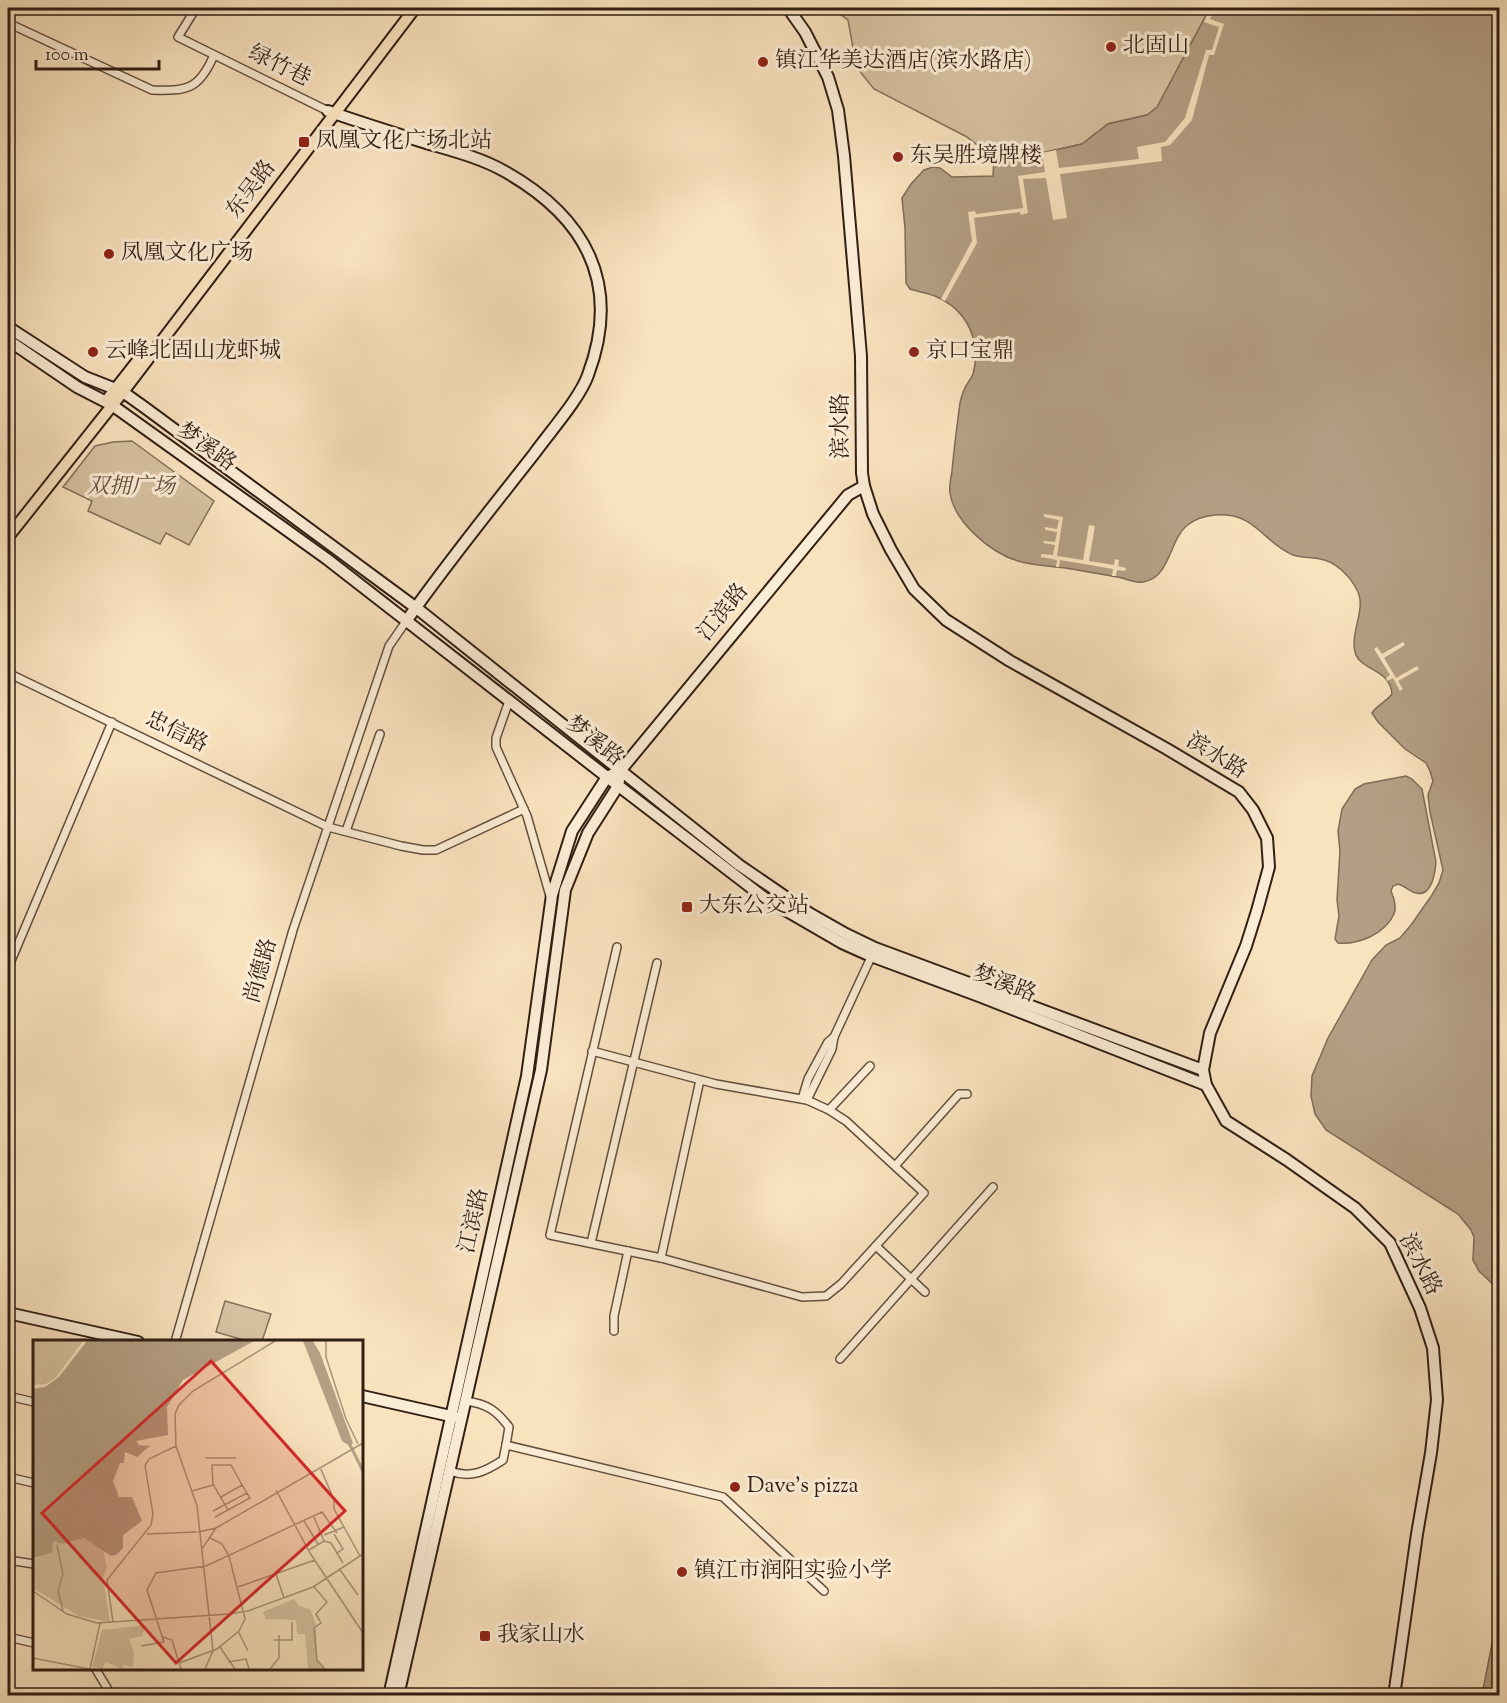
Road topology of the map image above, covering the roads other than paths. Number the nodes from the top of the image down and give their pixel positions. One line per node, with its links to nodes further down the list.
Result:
1 (196, 8): 6 (street, 绿竹巷)
2 (407, 8): 7 (main road, 东吴路)
3 (415, 8): 7 (main road, 东吴路)
4 (788, 8): 12 (main road, 滨水路)
5 (8, 23): 6 (street, 绿竹巷)
6 (214, 55): 7 (street, 绿竹巷)
7 (331, 112): 10 (main road, 东吴路); 15 (main road)
8 (8, 327): 10 (main road, 梦溪路)
9 (8, 340): 11 (main road, 梦溪路)
10 (119, 391): 11 (main road, 东吴路); 15 (main road, 梦溪路)
11 (109, 403): 13 (main road, 东吴路); 14 (main road, 东吴路); 16 (main road, 梦溪路)
12 (864, 486): 21 (main road, 江滨路); 35 (main road, 滨水路)
13 (8, 526)
14 (8, 537)
15 (416, 607): 16 (main road); 21 (main road, 梦溪路)
16 (407, 620): 18 (main road, 梦溪路); 25 (street, 尚德路)
17 (8, 673): 19 (street, 忠信路)
18 (508, 701): 22 (main road, 梦溪路); 24 (street)
19 (112, 722): 25 (street, 忠信路); 31 (street)
20 (380, 734): 26 (street)
21 (620, 771): 22 (main road, 江滨路); 23 (main road, 江滨路); 29 (main road, 梦溪路)
22 (607, 777): 23 (main road, 梦溪路); 27 (main road, 江滨路)
23 (618, 786): 29 (main road, 梦溪路); 56 (main road, 江滨路)
24 (524, 809): 26 (street, 忠信路); 27 (street)
25 (328, 826): 26 (street, 忠信路); 52 (street, 尚德路)
26 (346, 831)
27 (551, 901): 58 (main road, 江滨路)
28 (617, 947): 32 (street)
29 (873, 952): 35 (main road, 梦溪路); 37 (main road, 梦溪路); 39 (street)
30 (657, 963): 33 (street)
31 (8, 968)
32 (592, 1051): 33 (street); 43 (street)
33 (634, 1062): 36 (street); 43 (street)
34 (870, 1066): 40 (street)
35 (1203, 1070): 37 (main road, 滨水路)
36 (700, 1080): 39 (street); 46 (street)
37 (1206, 1085): 73 (main road, 滨水路)
38 (967, 1094): 41 (street)
39 (805, 1100): 40 (street)
40 (829, 1110): 41 (street)
41 (895, 1166): 44 (street)
42 (993, 1187): 47 (street)
43 (591, 1243): 45 (street)
44 (876, 1246): 46 (street); 47 (street)
45 (628, 1251): 46 (street); 50 (street)
46 (661, 1258)
47 (910, 1278): 48 (street); 53 (street)
48 (925, 1292)
49 (8, 1313): 51 (main road)
50 (614, 1332)
51 (133, 1340)
52 (175, 1340)
53 (840, 1359)
54 (8, 1396): 57 (street)
55 (363, 1396): 58 (main road)
56 (466, 1401): 59 (main road, 江滨路); 60 (street)
57 (33, 1402)
58 (450, 1416): 59 (main road); 71 (main road, 江滨路)
59 (462, 1419): 61 (main road, 江滨路)
60 (506, 1445): 61 (street); 66 (street)
61 (450, 1471): 72 (main road, 江滨路)
62 (8, 1477): 63 (street)
63 (33, 1483)
64 (8, 1560): 65 (street)
65 (33, 1564)
66 (824, 1591)
67 (8, 1637): 68 (street)
68 (33, 1643)
69 (95, 1670): 70 (street)
70 (112, 1695)
71 (389, 1695)
72 (398, 1695)
73 (1394, 1695)

